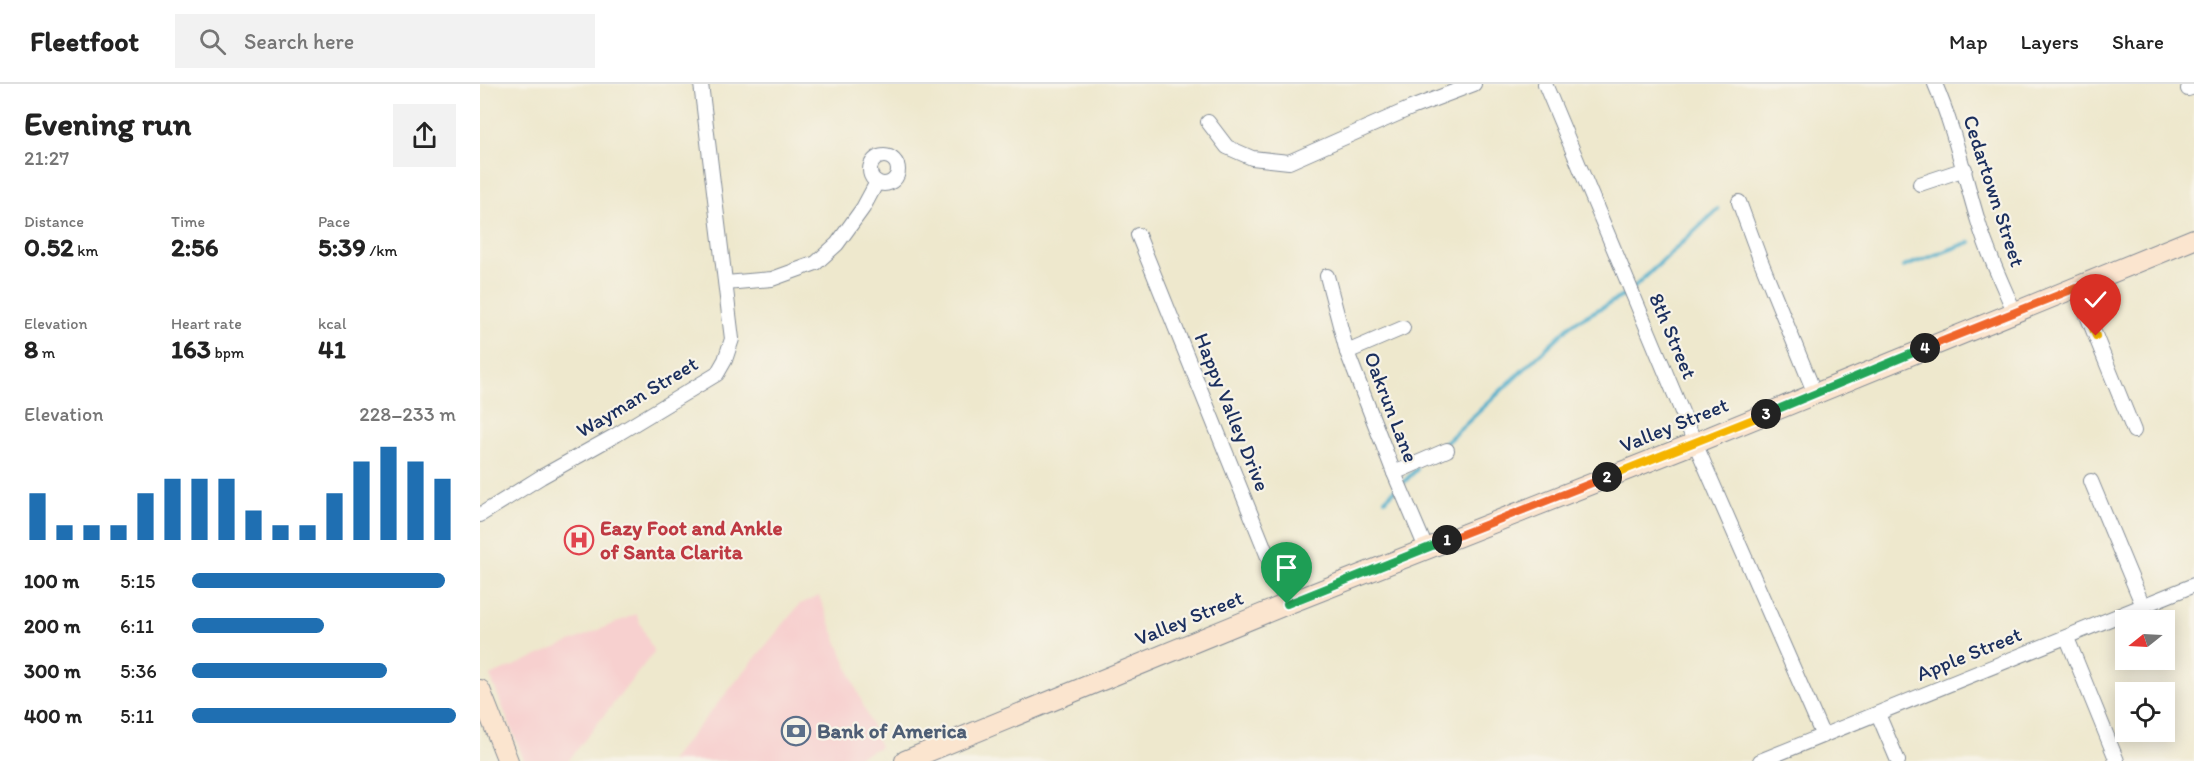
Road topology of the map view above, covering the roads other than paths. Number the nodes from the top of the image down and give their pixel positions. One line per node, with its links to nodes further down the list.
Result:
1 (701, 84): 13 (street, Wayman Street)
2 (1474, 84): 5 (street)
3 (1545, 84): 20 (street, 8th Street)
4 (1935, 84): 6 (street, Cedartown Street)
5 (1208, 122)
6 (1965, 169): 8 (street); 15 (street, Cedartown Street)
7 (878, 182): 13 (street)
8 (1920, 184)
9 (1739, 202): 18 (street)
10 (1138, 235): 27 (street, Happy Valley Drive)
11 (2194, 239): 14 (street, Valley Street)
12 (1327, 276): 17 (street, Oakrun Lane)
13 (726, 284): 24 (street, Wayman Street)
14 (2076, 288): 15 (street, Valley Street); 19 (street)
15 (2014, 311): 18 (street, Valley Street)
16 (1403, 328): 17 (street)
17 (1347, 352): 22 (street, Oakrun Lane)
18 (1815, 393): 20 (street, Valley Street)
19 (2134, 431)
20 (1695, 443): 25 (street, Valley Street); 32 (street, 8th Street)
21 (1447, 450): 22 (street)
22 (1394, 473): 25 (street, Oakrun Lane)
23 (2091, 481): 28 (street)
24 (480, 515)
25 (1426, 548): 27 (street, Valley Street)
26 (2194, 585): 28 (street, Apple Street)
27 (1287, 604): 34 (street, Valley Street)
28 (2143, 606): 29 (street, Apple Street)
29 (2067, 638): 31 (street, Apple Street); 37 (street)
30 (480, 690): 33 (street)
31 (1878, 714): 32 (street, Apple Street); 36 (street)
32 (1823, 736): 35 (street, Apple Street)
33 (508, 761)
34 (905, 761)
35 (1760, 761)
36 (1898, 761)
37 (2117, 761)

